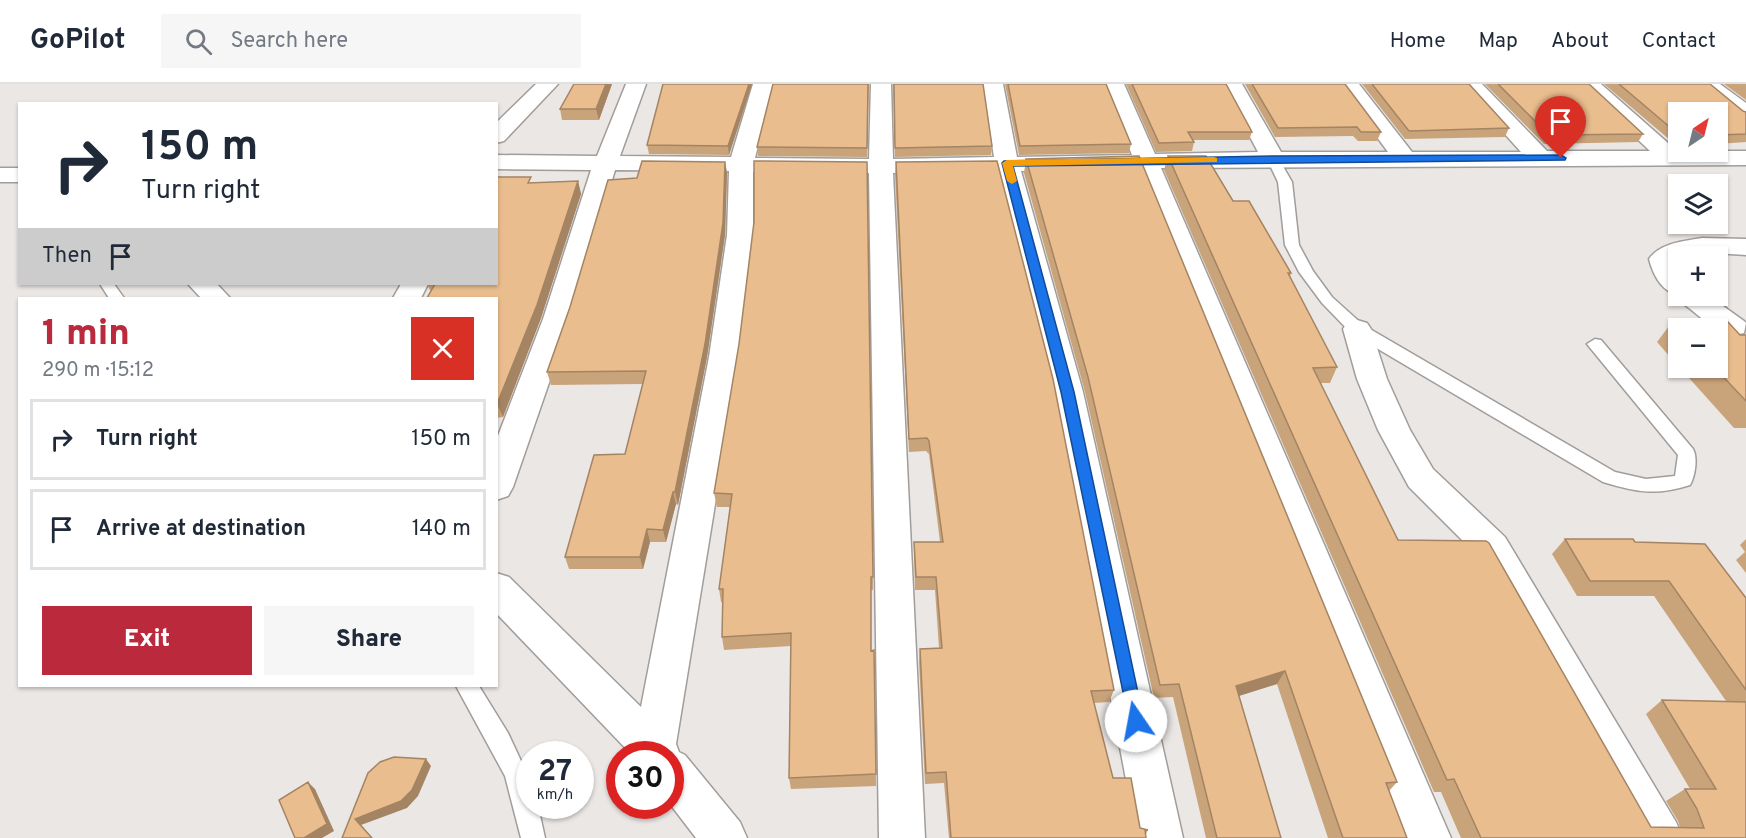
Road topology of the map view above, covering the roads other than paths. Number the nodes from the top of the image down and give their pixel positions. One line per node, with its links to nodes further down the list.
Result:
1 (548, 84): 13 (street)
2 (636, 84): 24 (street)
3 (763, 84): 25 (street)
4 (880, 84): 26 (street)
5 (993, 84): 23 (street)
6 (1114, 84): 22 (street)
7 (1232, 84): 20 (street)
8 (1348, 84): 16 (street)
9 (1470, 84): 17 (street)
10 (1589, 84): 14 (street)
11 (1707, 84): 12 (street)
12 (1746, 112)
13 (498, 134)
14 (1668, 155)
15 (1668, 157): 17 (street)
16 (1405, 158): 17 (street); 20 (street)
17 (1540, 158)
18 (1728, 158): 19 (street)
19 (1746, 158)
20 (1273, 159): 22 (street); 37 (lane)
21 (498, 162): 24 (street)
22 (1144, 162): 23 (street); 49 (street)
23 (1007, 163): 26 (street); 48 (street)
24 (605, 164): 25 (street); 39 (street)
25 (741, 165): 26 (street); 43 (street)
26 (880, 166): 47 (street)
27 (0, 175): 28 (street)
28 (18, 175)
29 (1728, 247): 30 (street)
30 (1746, 247)
31 (1668, 254): 32 (street)
32 (1668, 274)
33 (203, 285): 34 (street)
34 (215, 297)
35 (1705, 306): 36 (street)
36 (1734, 327)
37 (1357, 329): 38 (lane); 50 (street)
38 (1595, 344)
39 (498, 481)
40 (498, 590): 42 (street)
41 (468, 687): 45 (lane)
42 (645, 741)
43 (664, 741)
44 (684, 787): 46 (street)
45 (533, 838)
46 (724, 838)
47 (903, 838)
48 (1160, 838)
49 (1428, 838)
50 (1660, 838)

